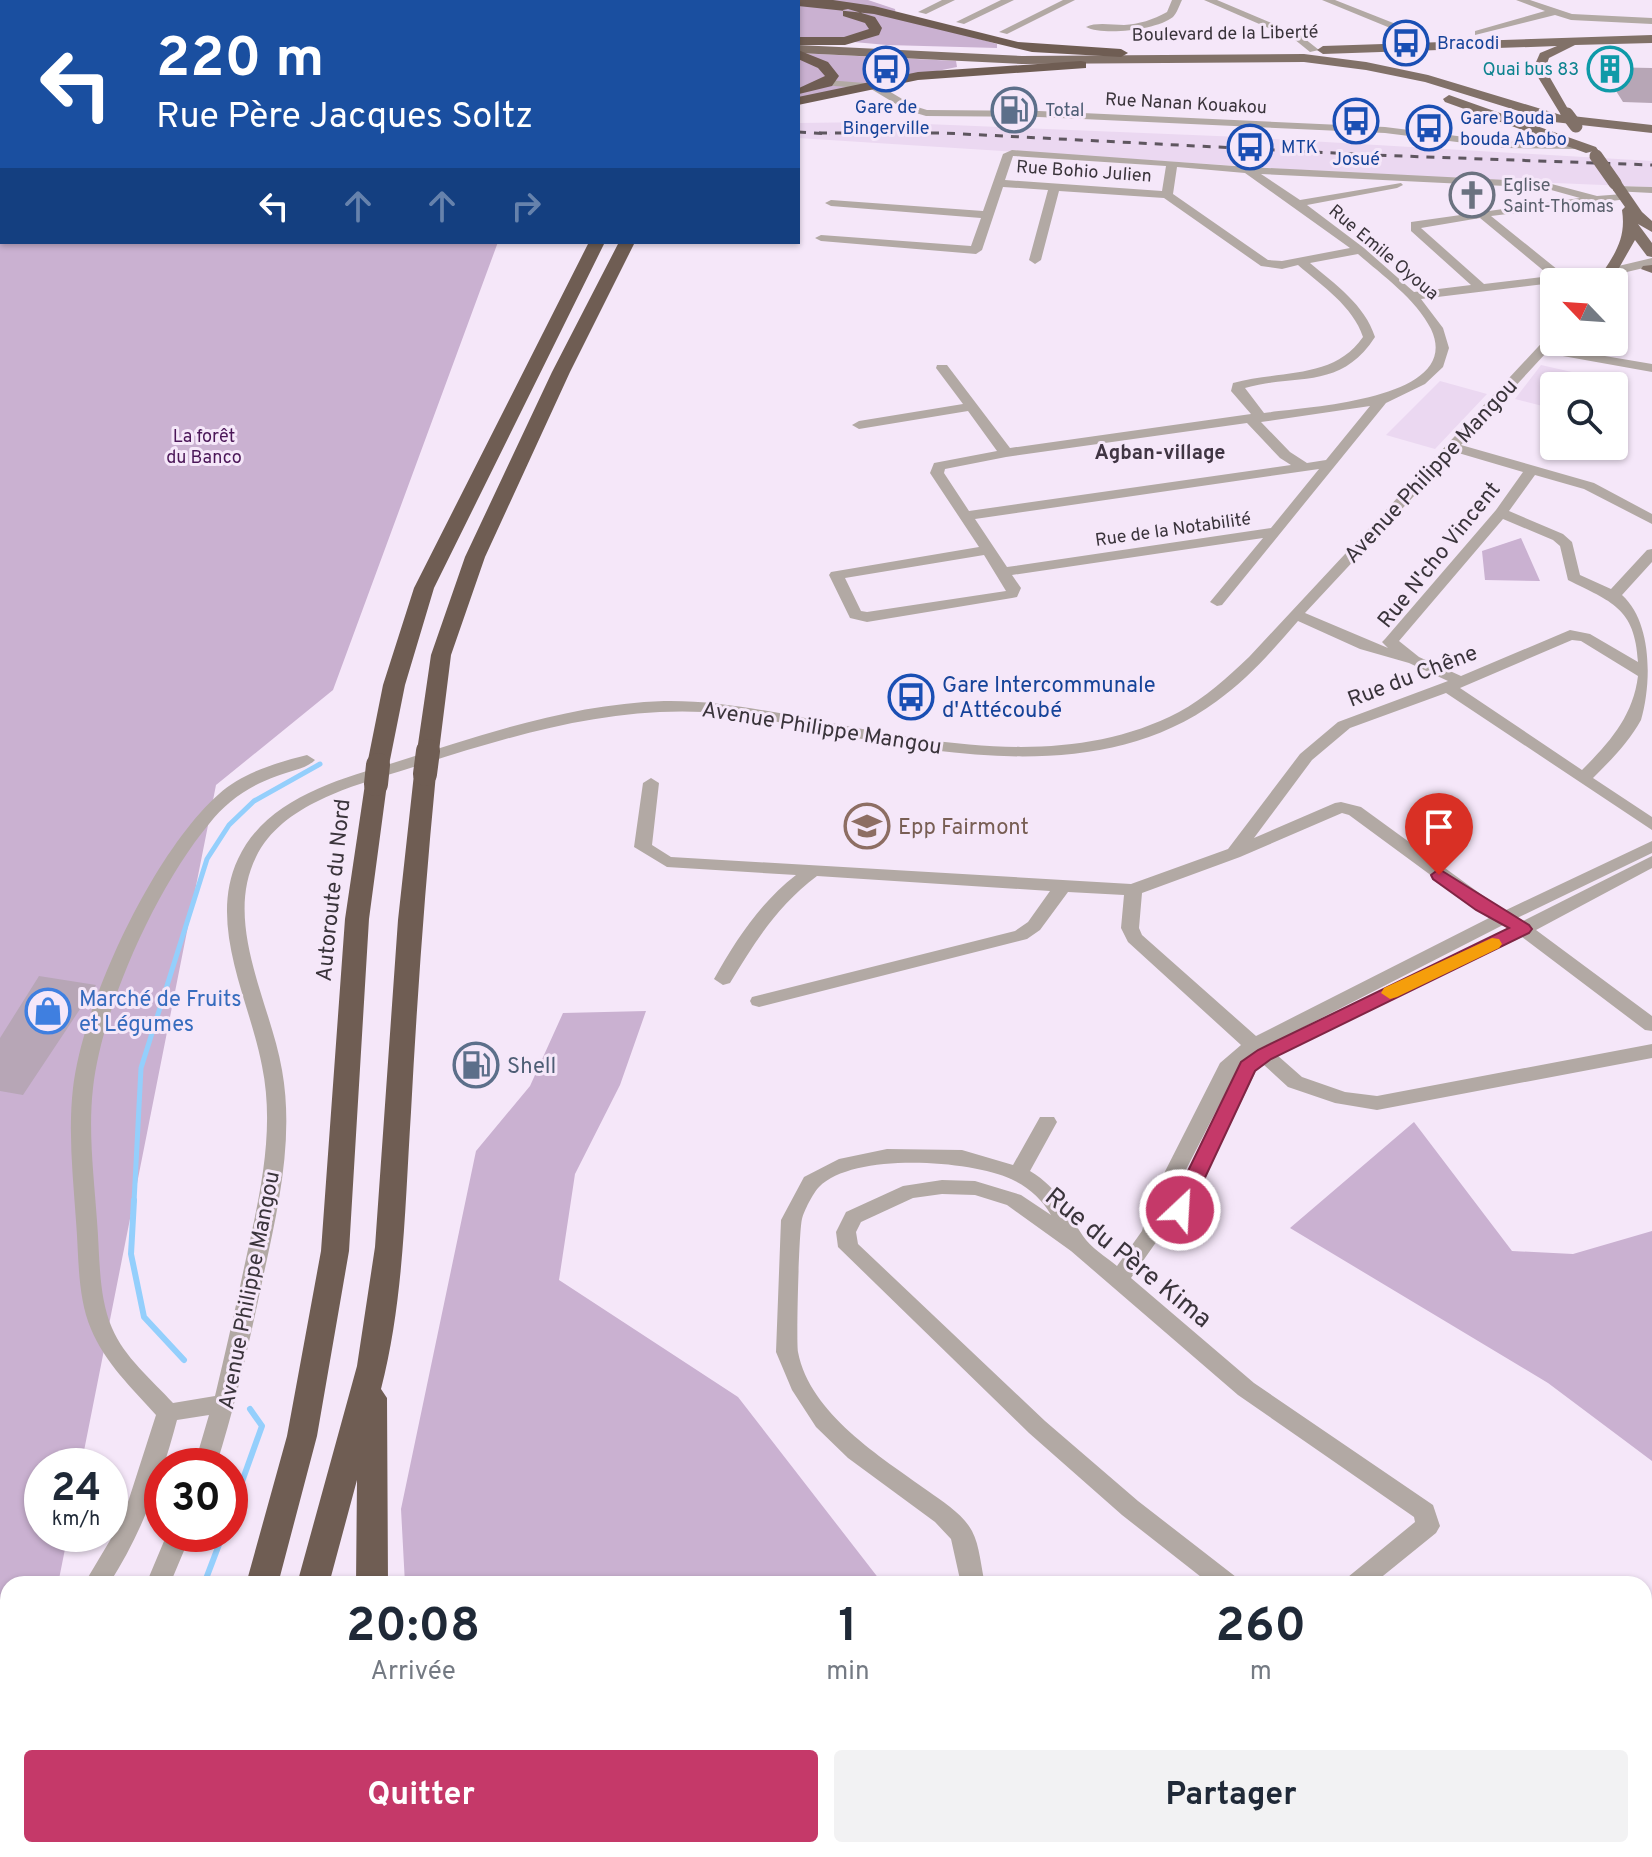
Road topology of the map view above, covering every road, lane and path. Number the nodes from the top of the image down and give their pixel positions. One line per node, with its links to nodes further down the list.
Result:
1 (551, 0): 2 (highway)
2 (595, 0)
3 (874, 0): 15 (highway)
4 (950, 0): 15 (street)
5 (1009, 0): 17 (street)
6 (1070, 0): 19 (street)
7 (1177, 0): 18 (street)
8 (1209, 0): 28 (street)
9 (1351, 0): 11 (street)
10 (1521, 0): 13 (street)
11 (1331, 2): 25 (street)
12 (800, 3): 15 (highway)
13 (1554, 12): 16 (street); 20 (street)
14 (800, 13): 23 (highway)
15 (921, 15): 29 (highway)
16 (1652, 21)
17 (961, 22)
18 (1091, 27)
19 (1004, 32)
20 (1478, 33)
21 (1621, 39): 22 (main road, Boulevard de la Liberté); 25 (main road, Boulevard de la Liberté); 34 (main road)
22 (1652, 39)
23 (800, 42)
24 (800, 42): 29 (main road, Boulevard de la Liberté)
25 (1417, 46): 28 (main road, Boulevard de la Liberté)
26 (800, 52): 29 (main road)
27 (800, 53): 31 (highway)
28 (1309, 54): 29 (main road); 30 (main road)
29 (1124, 56): 32 (highway)
30 (1366, 66): 38 (main road); 39 (main road)
31 (827, 83): 32 (street, Rue Nanan Kouakou); 33 (highway)
32 (873, 86): 35 (highway); 41 (street, Rue Nanan Kouakou)
33 (800, 91)
34 (1558, 100): 36 (main road); 37 (main road, bridge)
35 (800, 101)
36 (1652, 122)
37 (1577, 128): 38 (main road); 43 (main road)
38 (1648, 133): 40 (main road)
39 (1547, 136): 41 (street, Rue Nanan Kouakou); 42 (main road)
40 (1619, 139)
41 (1517, 145): 42 (street)
42 (1577, 146): 43 (main road)
43 (1596, 150): 50 (main road, bridge)
44 (1172, 163): 45 (street); 47 (street); 51 (street)
45 (1248, 170): 46 (street, Rue Emile Oyoua); 54 (street, Rue Emile Oyoua)
46 (1427, 180): 52 (street, Rue Emile Oyoua); 54 (street)
47 (998, 183): 48 (street, Rue Bohio Julien); 56 (street)
48 (1054, 187): 51 (street, Rue Bohio Julien); 63 (street)
49 (1651, 192): 50 (street)
50 (1621, 193): 52 (street); 57 (main road); 58 (main road)
51 (1167, 195): 64 (street)
52 (1593, 198): 55 (street)
53 (831, 203): 56 (street)
54 (1297, 204): 62 (street, Rue Emile Oyoua)
55 (1481, 213): 66 (street); 70 (street)
56 (987, 215): 59 (street)
57 (1632, 227): 65 (main road); 67 (main road)
58 (1651, 227)
59 (821, 238)
60 (626, 244): 121 (highway)
61 (596, 246): 128 (highway, Autoroute du Nord)
62 (1360, 250): 64 (street); 71 (street, Rue Emile Oyoua)
63 (1035, 260)
64 (1300, 261): 78 (street)
65 (1651, 264): 68 (street)
66 (1548, 268)
67 (1614, 268)
68 (1628, 272)
69 (1540, 279): 70 (street)
70 (1480, 287): 71 (street)
71 (1413, 296): 76 (street, Rue Emile Oyoua)
72 (1540, 352): 80 (street, Avenue Philippe Mangou)
73 (1583, 356): 75 (street)
74 (942, 368): 77 (street)
75 (1652, 368)
76 (1381, 400): 78 (street, Rue Emile Oyoua); 82 (street, Rue de la Notabilité)
77 (970, 407): 79 (street); 81 (street)
78 (1256, 419): 81 (street, Rue Emile Oyoua); 83 (street)
79 (859, 425)
80 (1454, 444): 84 (street); 85 (street); 95 (street, Avenue Philippe Mangou)
81 (1006, 453): 87 (street, Rue Emile Oyoua)
82 (1332, 463): 83 (street); 89 (street, Rue de la Notabilité)
83 (1306, 468): 87 (street)
84 (1532, 469): 86 (street, Rue N'cho Vincent); 88 (street)
85 (1652, 510)
86 (1501, 513): 93 (street); 96 (street, Rue N'cho Vincent)
87 (965, 516): 90 (street, Rue Emile Oyoua)
88 (1652, 520)
89 (1276, 532): 92 (street, Rue de la Notabilité); 94 (street)
90 (988, 550): 92 (street, Rue Emile Oyoua); 92 (street)
91 (1652, 553): 93 (street)
92 (1003, 572)
93 (1613, 596): 97 (street)
94 (1217, 602)
95 (1295, 614): 96 (street); 122 (street, Avenue Philippe Mangou)
96 (1414, 660): 98 (street)
97 (1648, 675): 98 (street, Rue du Chêne); 100 (street)
98 (1454, 684): 100 (street); 104 (street, Rue du Chêne)
99 (307, 760): 123 (street)
100 (1584, 778): 102 (street)
101 (651, 783): 106 (street)
102 (1652, 825)
103 (1652, 846): 109 (street)
104 (1234, 853): 108 (street); 109 (street)
105 (1652, 861): 110 (street)
106 (814, 870): 107 (street); 112 (street)
107 (1064, 884): 108 (street); 113 (street)
108 (1133, 890): 115 (street)
109 (1505, 918): 110 (street); 111 (street)
110 (1523, 929): 111 (street); 114 (street)
111 (1408, 975): 115 (street)
112 (723, 979)
113 (759, 1001)
114 (1652, 1025)
115 (1259, 1050): 116 (street); 120 (street)
116 (1652, 1051)
117 (1047, 1122): 118 (street)
118 (1018, 1174): 119 (street); 131 (street)
119 (1078, 1245): 120 (street, Rue du Père Kima); 132 (street, Rue du Père Kima)
120 (1118, 1280): 133 (street, Rue du Père Kima)
121 (372, 1366): 129 (highway); 130 (highway)
122 (225, 1403): 123 (street); 124 (street, Avenue Philippe Mangou)
123 (168, 1413): 126 (street)
124 (211, 1448)
125 (171, 1552): 127 (street)
126 (101, 1576)
127 (161, 1576)
128 (264, 1576)
129 (315, 1576)
130 (372, 1576)
131 (971, 1576)
132 (1218, 1576)
133 (1366, 1576)

